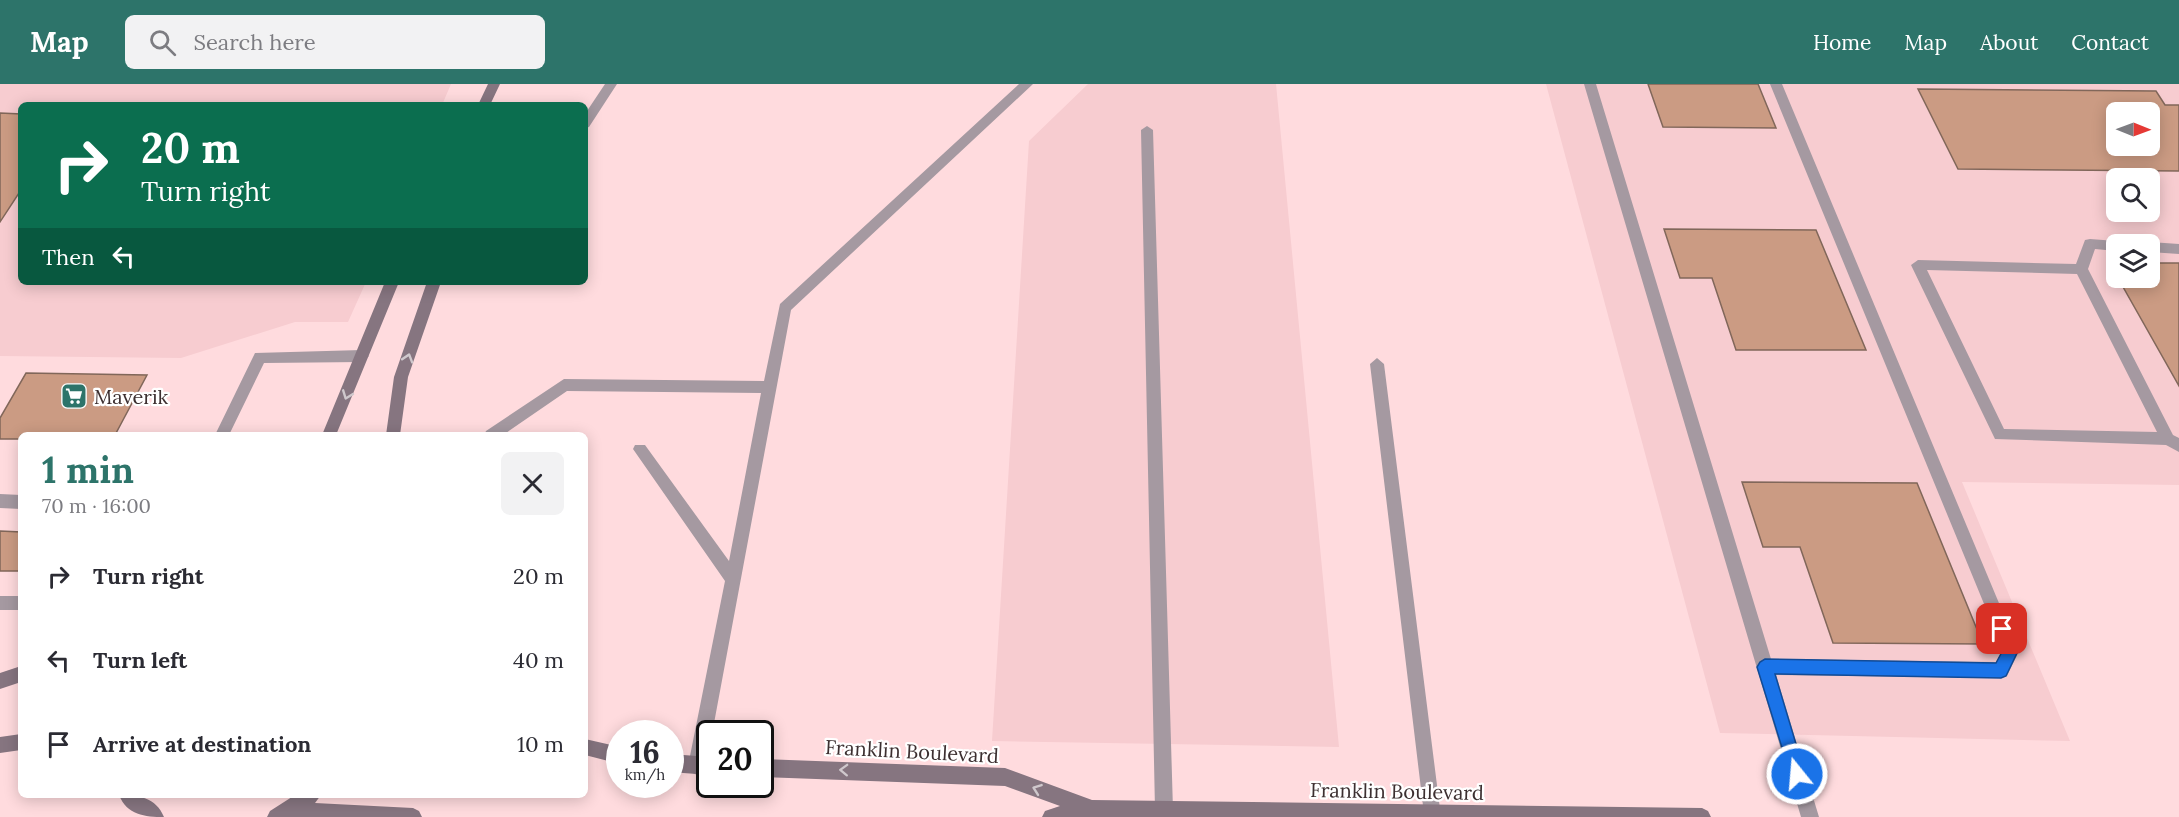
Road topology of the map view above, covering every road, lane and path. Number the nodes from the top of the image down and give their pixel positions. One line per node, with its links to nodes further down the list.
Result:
1 (494, 84): 6 (main road)
2 (611, 84): 7 (lane)
3 (1027, 84): 17 (lane)
4 (1590, 84): 29 (lane)
5 (1776, 84): 29 (lane)
6 (485, 102)
7 (588, 119)
8 (1147, 130): 41 (lane)
9 (2106, 245): 12 (lane)
10 (2160, 248): 11 (lane)
11 (2179, 249)
12 (2081, 269): 22 (lane); 22 (lane)
13 (391, 285): 15 (main road)
14 (433, 285): 20 (main road, one-way to 14)
15 (362, 356): 18 (lane); 19 (main road, one-way to 19)
16 (1377, 364): 43 (lane)
17 (770, 387): 21 (lane); 26 (lane)
18 (223, 432)
19 (330, 432)
20 (393, 432)
21 (495, 432)
22 (2173, 443)
23 (640, 449): 26 (lane)
24 (0, 501): 25 (lane)
25 (18, 502)
26 (733, 580): 32 (lane)
27 (0, 603): 28 (lane)
28 (18, 603)
29 (1765, 667): 48 (lane)
30 (18, 675): 31 (main road)
31 (0, 681)
32 (710, 720)
33 (18, 742): 34 (main road)
34 (0, 745)
35 (588, 748): 36 (main road)
36 (606, 752)
37 (774, 769): 40 (main road, Franklin Boulevard, one-way to 37)
38 (131, 798): 44 (main road)
39 (307, 798): 42 (main road)
40 (1092, 809): 41 (main road, Franklin Boulevard); 46 (main road, Franklin Boulevard)
41 (1164, 810): 43 (main road, Franklin Boulevard)
42 (282, 814): 45 (main road)
43 (1434, 814): 47 (main road, Franklin Boulevard)
44 (148, 815)
45 (413, 817)
46 (1051, 817)
47 (1702, 817)
48 (1810, 817)

